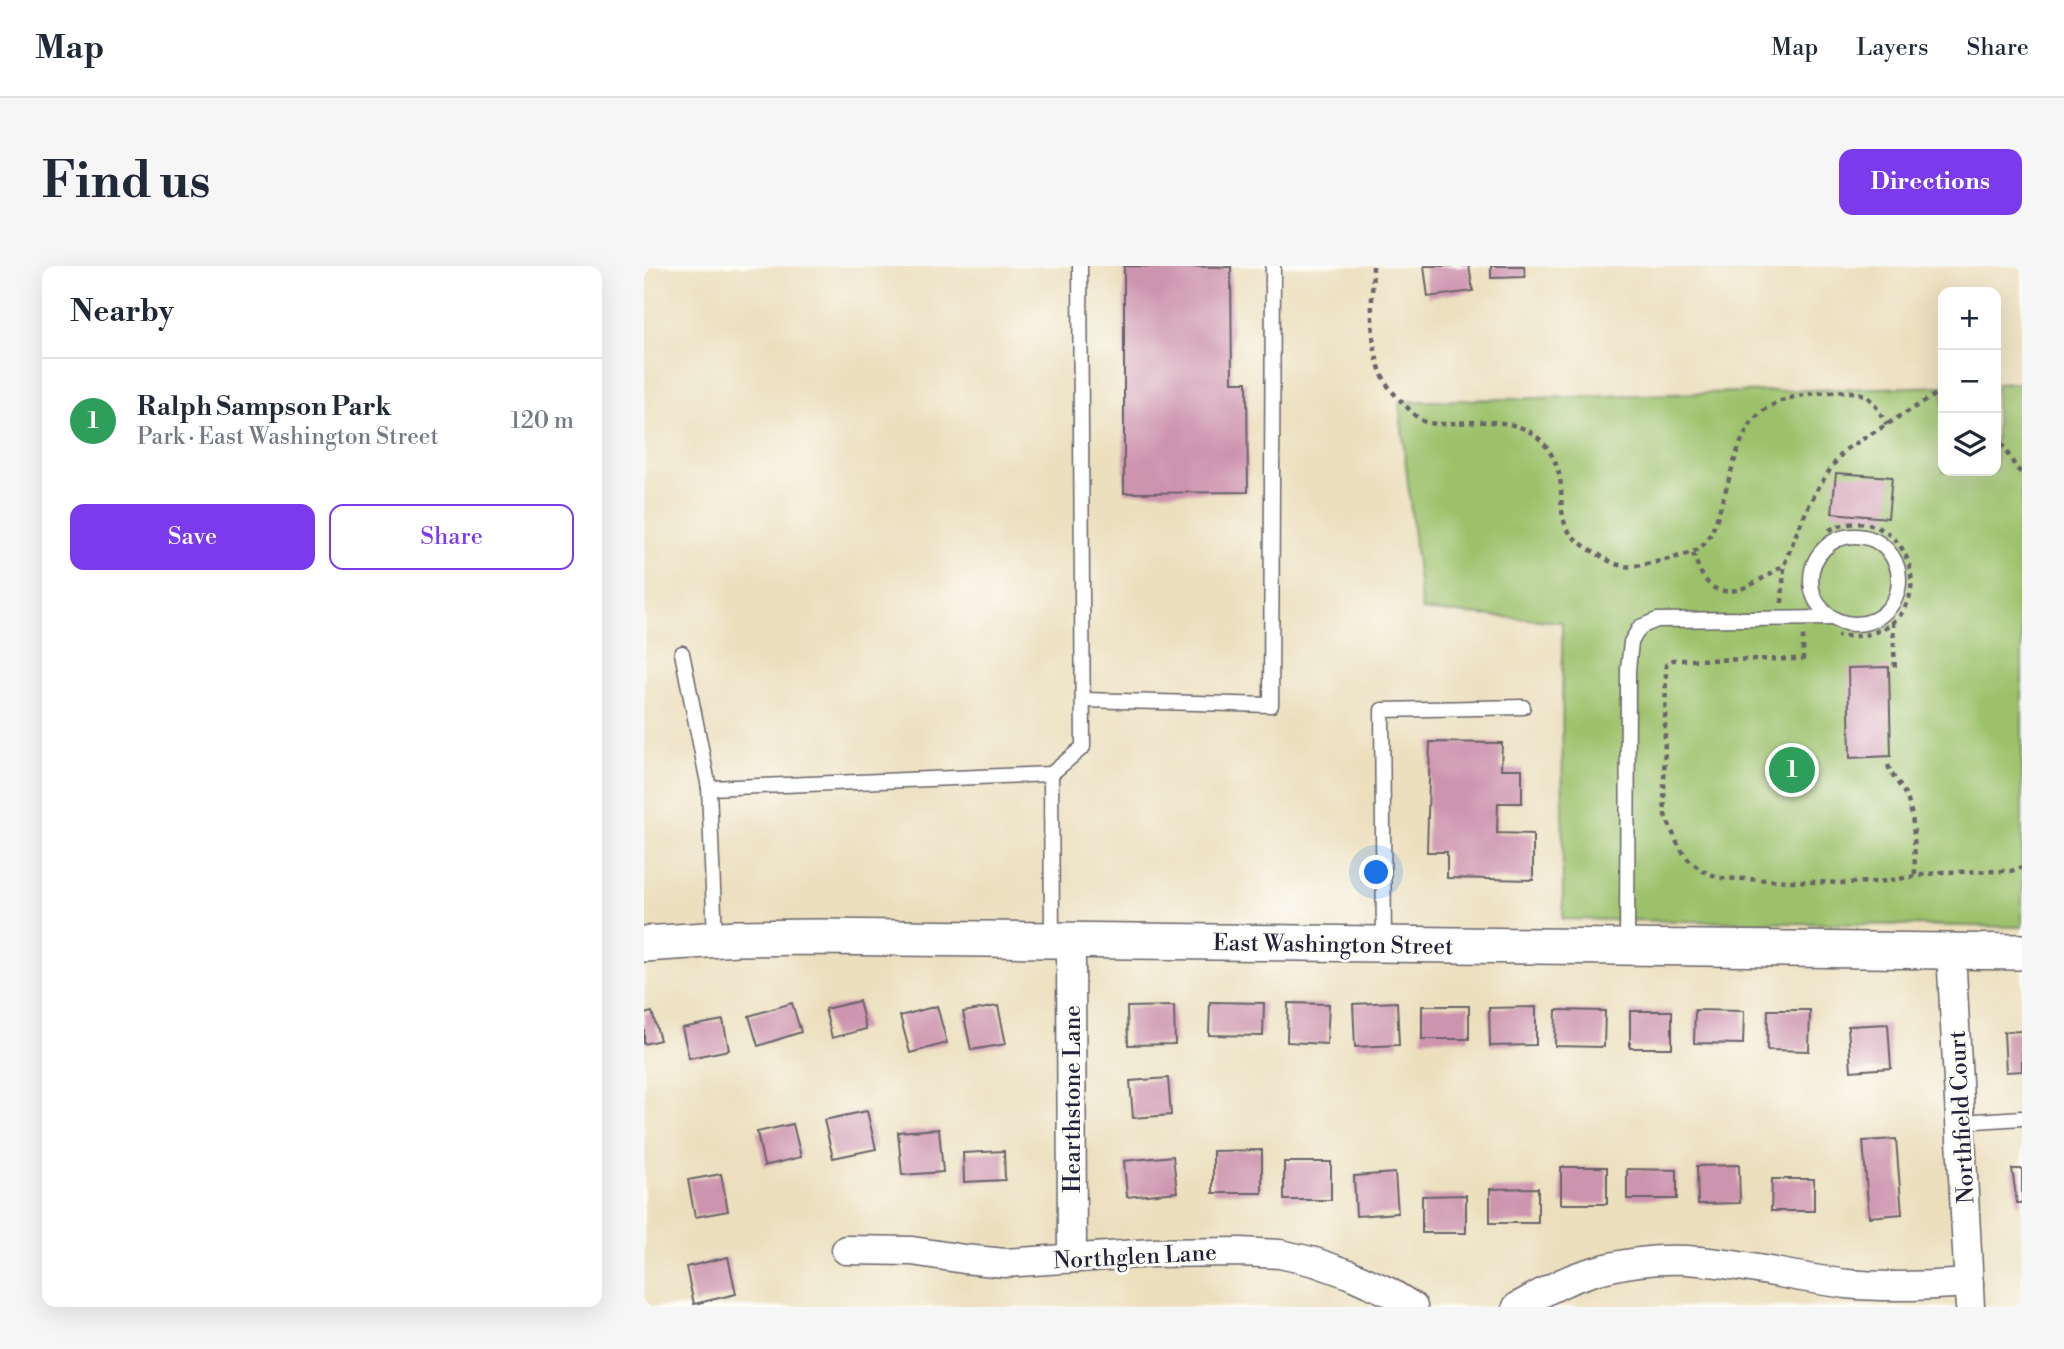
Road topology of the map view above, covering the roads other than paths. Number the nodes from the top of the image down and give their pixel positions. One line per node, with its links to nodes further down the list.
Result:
1 (1080, 266): 5 (lane)
2 (1273, 266): 5 (lane)
3 (1832, 618): 3 (lane); 13 (lane)
4 (682, 653): 8 (lane)
5 (1083, 700): 7 (lane)
6 (1523, 707): 12 (lane)
7 (1051, 774): 8 (lane); 10 (lane)
8 (709, 788): 9 (lane)
9 (715, 939): 10 (street, East Washington Street); 11 (street, East Washington Street)
10 (1062, 941): 12 (street, East Washington Street); 19 (street, Hearthstone Lane)
11 (644, 944)
12 (1384, 944): 13 (street, East Washington Street)
13 (1627, 947): 14 (street, East Washington Street)
14 (1951, 951): 15 (street, East Washington Street); 17 (street, Northfield Court)
15 (2022, 952)
16 (2022, 1118): 17 (lane)
17 (1961, 1122): 20 (street, Northfield Court)
18 (846, 1250): 19 (street, Northglen Lane)
19 (1072, 1258): 21 (street, Northglen Lane)
20 (1970, 1295): 22 (street, Northfield Court)
21 (1413, 1307)
22 (1517, 1307)

